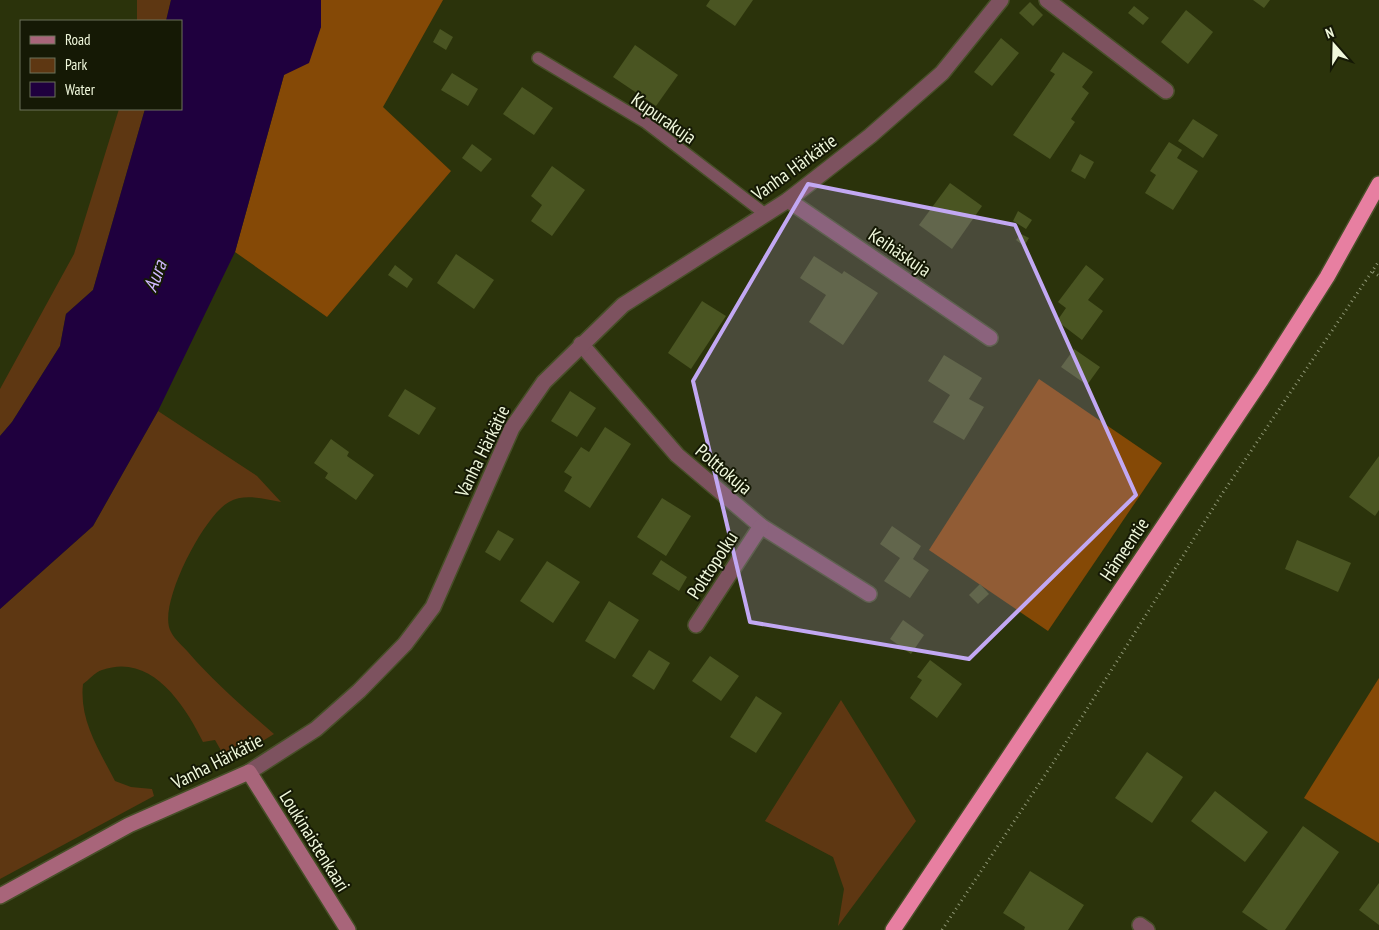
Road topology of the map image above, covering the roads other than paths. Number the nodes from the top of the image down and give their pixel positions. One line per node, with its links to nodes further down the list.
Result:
1 (1001, 0): 6 (street, Vanha Härkätie)
2 (1047, 0): 4 (street)
3 (538, 58): 7 (lane, Kupurakuja)
4 (1166, 91)
5 (1379, 184): 16 (highway, Hämeentie)
6 (788, 200): 7 (street, Vanha Härkätie); 8 (street, Keihäskuja)
7 (765, 214): 9 (street, Vanha Härkätie)
8 (990, 338)
9 (581, 344): 10 (street, Polttokuja); 13 (street, Vanha Härkätie)
10 (761, 526): 11 (street, Polttokuja); 12 (street, Polttopolku)
11 (869, 594)
12 (696, 625)
13 (248, 772): 14 (street, Vanha Härkätie); 15 (street, Loukinaistenkaari)
14 (0, 896)
15 (348, 930)
16 (893, 930)

